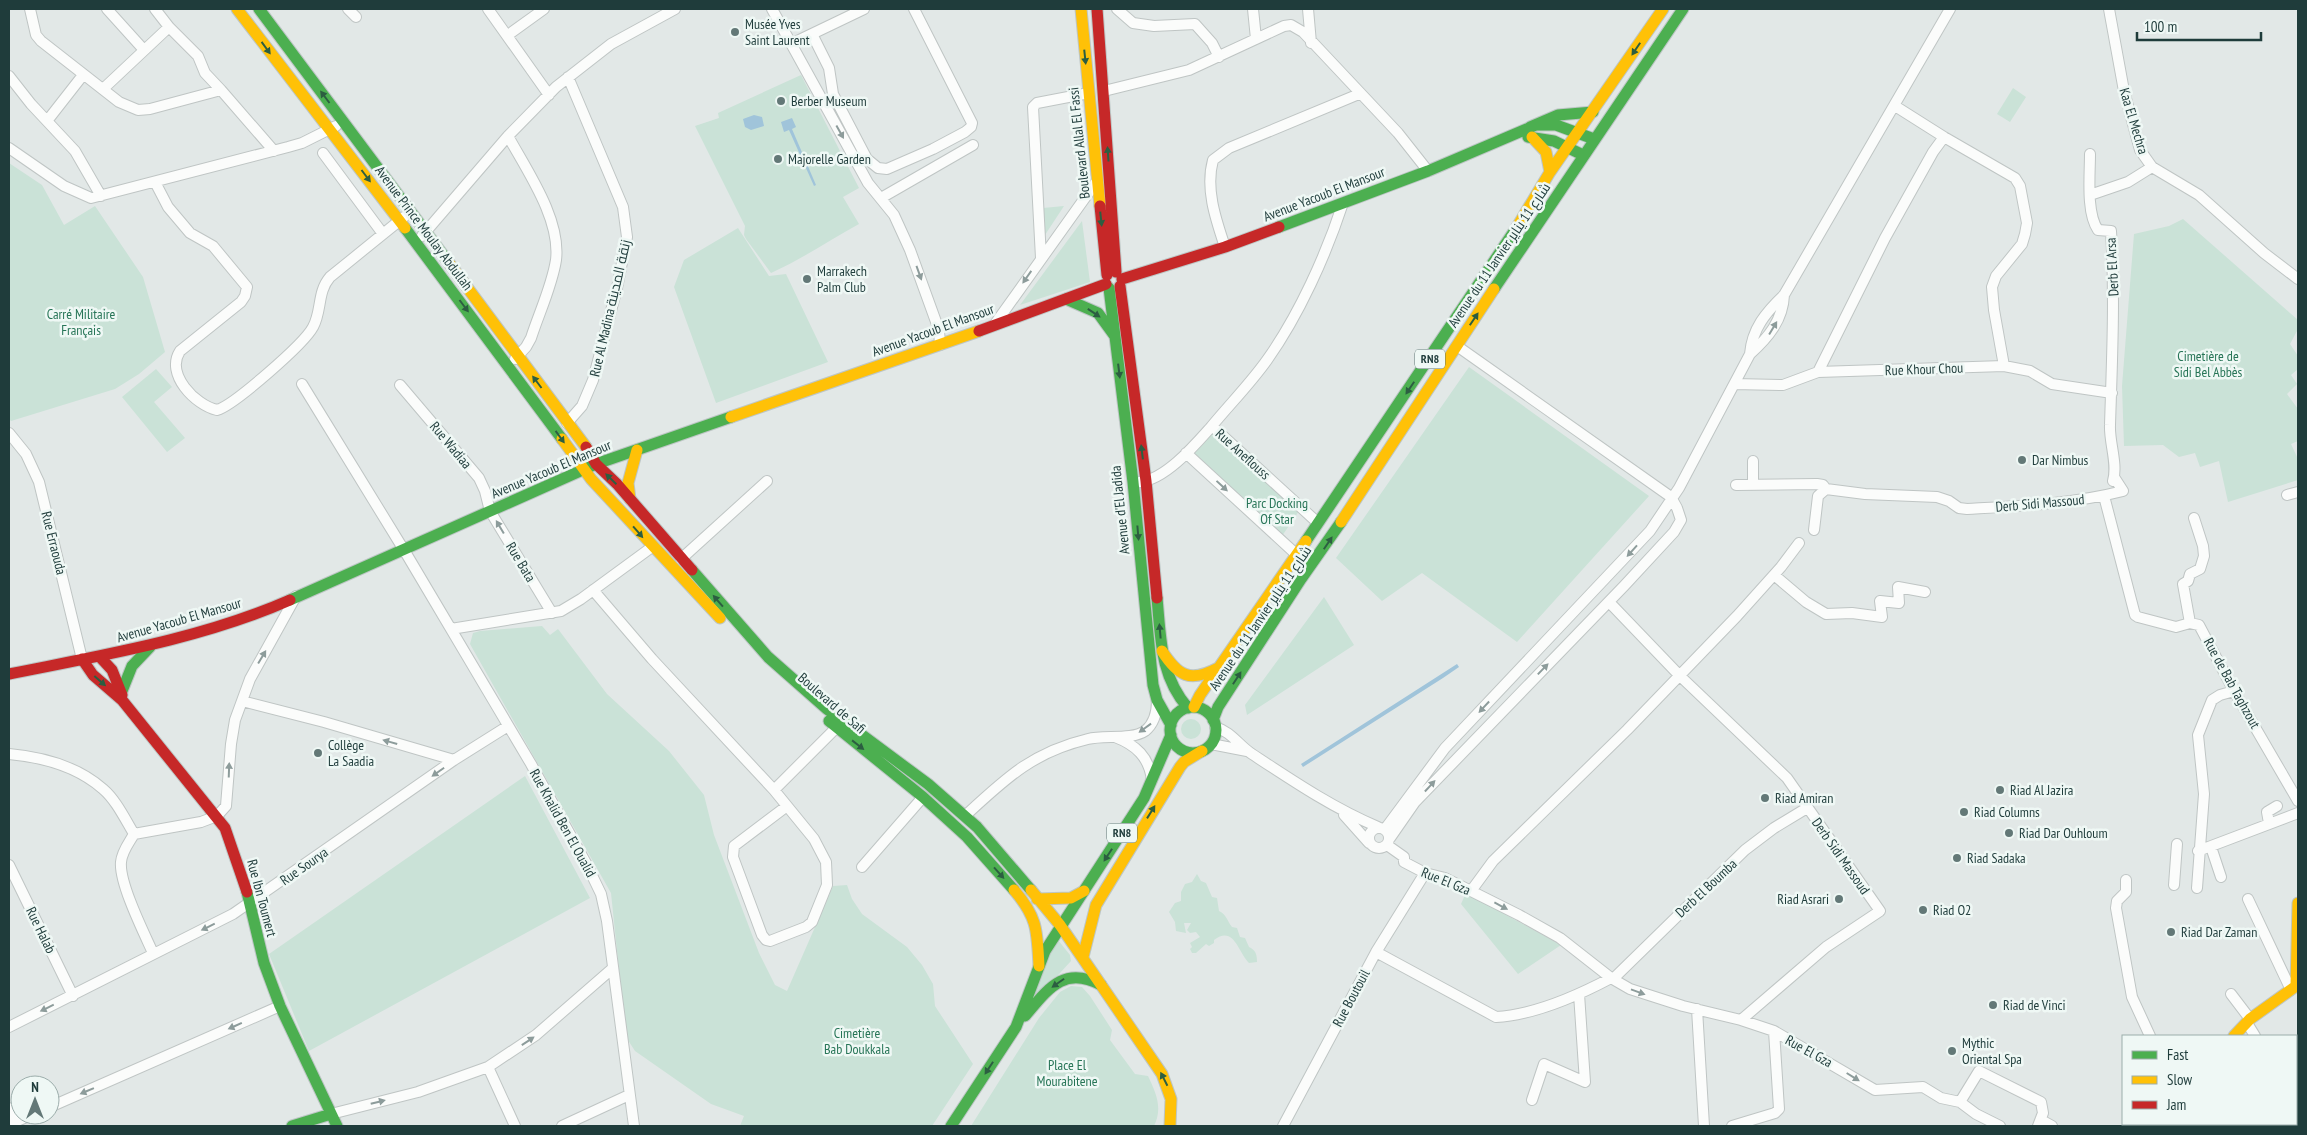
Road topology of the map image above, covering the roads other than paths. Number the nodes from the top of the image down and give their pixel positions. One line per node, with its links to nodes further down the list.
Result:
1 (30, 9): 31 (street)
2 (107, 9): 29 (street)
3 (154, 9): 23 (street)
4 (237, 9): 44 (main road, Avenue Prince Moulay Abdullah, one-way to 44)
5 (259, 9): 43 (main road, Avenue Prince Moulay Abdullah, one-way to 5)
6 (348, 9): 22 (street)
7 (488, 9): 25 (street)
8 (544, 9): 25 (street)
9 (675, 9): 33 (street)
10 (772, 9): 28 (street)
11 (864, 9): 24 (street)
12 (914, 9): 24 (street)
13 (1080, 9): 37 (main road, Boulevard Allal El Fassi, one-way to 37)
14 (1097, 9): 36 (main road, Boulevard Allal El Fassi)
15 (1116, 9): 30 (street)
16 (1253, 9): 26 (street)
17 (1308, 9): 27 (street)
18 (1663, 9): 41 (main road, Avenue du 11 Janvier شارع 11 يناير / RN8, one-way to 41)
19 (1683, 9): 49 (main road, Avenue du 11 Janvier شارع 11 يناير / RN8)
20 (1950, 9): 40 (street)
21 (2109, 9): 57 (street, Kaa El Mechra)
22 (356, 17)
23 (169, 27): 29 (street); 35 (street)
24 (812, 34): 28 (street)
25 (508, 35): 39 (street)
26 (1256, 39): 27 (street); 30 (street)
27 (1311, 43): 38 (street)
28 (791, 44): 64 (street, one-way to 64)
29 (144, 50): 34 (street)
30 (1219, 57): 36 (street)
31 (83, 75): 34 (street); 42 (street)
32 (9, 76): 42 (street)
33 (568, 77): 39 (street); 92 (street, Rue Al Madina زنقة المدينة)
34 (102, 89): 35 (street)
35 (220, 90): 53 (street)
36 (1104, 91): 74 (main road, Boulevard Allal El Fassi, one-way to 36)
37 (1089, 93): 60 (main road, Boulevard Allal El Fassi); 72 (street)
38 (1359, 94): 58 (street); 71 (street)
39 (549, 95): 47 (street)
40 (1895, 106): 48 (street); 75 (street)
41 (1593, 112): 45 (main road); 46 (main road, Avenue du 11 Janvier شارع 11 يناير / RN8)
42 (47, 121): 63 (street)
43 (343, 122): 44 (street); 66 (main road, Avenue Prince Moulay Abdullah)
44 (331, 129): 53 (street); 67 (main road, Avenue Prince Moulay Abdullah, one-way to 67)
45 (1531, 132): 46 (main road, Avenue Yacoub El Mansour); 51 (main road, Avenue Yacoub El Mansour); 58 (main road, Avenue Yacoub El Mansour); 59 (main road)
46 (1578, 132): 49 (main road, Avenue Yacoub El Mansour); 51 (main road, Avenue du 11 Janvier شارع 11 يناير / RN8)
47 (508, 136): 68 (street); 84 (street)
48 (1944, 137): 86 (street); 87 (street)
49 (1594, 139): 55 (main road, Avenue du 11 Janvier شارع 11 يناير / RN8)
50 (973, 145): 64 (street)
51 (1568, 146): 55 (main road, Avenue Yacoub El Mansour); 59 (main road, Avenue du 11 Janvier شارع 11 يناير / RN8)
52 (9, 148): 63 (street)
53 (274, 151): 61 (street)
54 (323, 154): 69 (street)
55 (1584, 154): 82 (main road, Avenue du 11 Janvier شارع 11 يناير / RN8, one-way to 55)
56 (2090, 154): 62 (street, Derb El Arsa)
57 (2152, 167): 62 (street); 73 (street, Kaa El Mechra)
58 (1428, 171): 65 (main road, Avenue Yacoub El Mansour)
59 (1550, 172): 114 (main road, Avenue du 11 Janvier شارع 11 يناير / RN8, one-way to 114)
60 (1097, 181): 72 (street); 74 (main road, Boulevard Allal El Fassi, one-way to 74)
61 (155, 182): 63 (street); 69 (street)
62 (2090, 194): 91 (street, Derb El Arsa)
63 (101, 196)
64 (881, 198): 81 (street, one-way to 81)
65 (1343, 203): 71 (main road, Avenue Yacoub El Mansour); 93 (street)
66 (411, 212): 67 (street); 68 (main road, Avenue Prince Moulay Abdullah)
67 (399, 221): 69 (street); 70 (main road, Avenue Prince Moulay Abdullah)
68 (426, 232): 70 (street); 78 (main road, Avenue Prince Moulay Abdullah)
69 (383, 234)
70 (415, 242): 80 (main road, Avenue Prince Moulay Abdullah, one-way to 80)
71 (1226, 248): 74 (main road, Avenue Yacoub El Mansour)
72 (1041, 258): 77 (street, one-way to 77)
73 (2298, 279)
74 (1113, 281): 76 (main road, Avenue Yacoub El Mansour); 79 (main road, Avenue d'El Jadida); 102 (main road, Avenue d'El Jadida, one-way to 74)
75 (1784, 295): 83 (street); 83 (street, one-way to 75)
76 (1066, 299): 77 (main road, Avenue Yacoub El Mansour); 79 (main road, one-way to 79)
77 (995, 324): 81 (main road, Avenue Yacoub El Mansour)
78 (498, 330): 80 (main road); 84 (main road, Avenue Prince Moulay Abdullah)
79 (1115, 336): 103 (main road, Avenue d'El Jadida, one-way to 103)
80 (488, 338): 85 (main road, Avenue Prince Moulay Abdullah)
81 (940, 345): 95 (main road, Avenue Yacoub El Mansour)
82 (1457, 346): 110 (street); 149 (main road, Avenue du 11 Janvier شارع 11 يناير / RN8, one-way to 82)
83 (1750, 354): 89 (street)
84 (518, 356): 85 (street); 92 (main road, Avenue Prince Moulay Abdullah, one-way to 84)
85 (508, 366): 99 (main road, Avenue Prince Moulay Abdullah, one-way to 99)
86 (2004, 366): 87 (street, Rue Khour Chou); 91 (street, Rue Khour Chou)
87 (1818, 372): 89 (street, Rue Khour Chou)
88 (302, 384): 120 (street, Rue Khalid Ben El Oualid)
89 (1734, 384): 110 (street)
90 (400, 385): 112 (street, Rue Wadiaa)
91 (2112, 393): 100 (street)
92 (567, 423): 98 (main road, Avenue Prince Moulay Abdullah)
93 (1212, 426): 96 (street); 114 (street, Rue Aneflouss)
94 (10, 436): 139 (street, Rue Erraouda)
95 (637, 450): 98 (main road, Avenue Yacoub El Mansour); 111 (main road)
96 (1186, 453): 102 (street); 121 (street, one-way to 121)
97 (1753, 461): 104 (street)
98 (596, 464): 99 (main road, Avenue Yacoub El Mansour); 111 (main road, Boulevard de Safi, one-way to 98)
99 (581, 470): 112 (main road, Avenue Yacoub El Mansour); 119 (main road, Boulevard de Safi, one-way to 119)
100 (2114, 477): 108 (street); 108 (street, Derb Sidi Massoud)
101 (767, 481): 122 (street)
102 (1146, 481): 103 (street); 137 (main road, Avenue d'El Jadida, one-way to 102)
103 (1133, 482): 145 (main road, Avenue d'El Jadida, one-way to 145)
104 (1753, 483): 105 (street); 106 (street, Derb Sidi Massoud)
105 (1736, 485)
106 (1826, 489): 108 (street, Derb Sidi Massoud); 115 (street)
107 (2298, 492): 109 (street)
108 (2107, 495): 132 (street)
109 (2287, 495)
110 (1671, 498): 116 (street); 118 (street)
111 (630, 499): 122 (main road, Boulevard de Safi)
112 (490, 511): 120 (main road, Avenue Yacoub El Mansour); 130 (street, Rue Bata, one-way to 112)
113 (2194, 518): 132 (street)
114 (1318, 523): 121 (main road, Avenue du 11 Janvier شارع 11 يناير / RN8)
115 (1814, 530)
116 (1650, 531): 118 (street); 123 (street, one-way to 123)
117 (1798, 542): 124 (street)
118 (1664, 544): 125 (street)
119 (652, 547): 126 (street); 135 (main road, Boulevard de Safi)
120 (403, 550): 128 (main road, Avenue Yacoub El Mansour); 134 (street, Rue Khalid Ben El Oualid)
121 (1297, 555): 140 (main road, Avenue du 11 Janvier شارع 11 يناير / RN8)
122 (681, 559): 135 (main road, Boulevard de Safi, one-way to 122)
123 (1612, 573): 125 (street); 131 (street)
124 (1774, 575): 127 (street); 142 (street)
125 (1624, 586): 129 (street)
126 (593, 590): 130 (street); 160 (street)
127 (1925, 592)
128 (296, 596): 136 (main road, Avenue Yacoub El Mansour); 146 (street, one-way to 128)
129 (1610, 602): 133 (street); 142 (street, Derb Sidi Massoud)
130 (552, 613): 134 (street)
131 (1571, 615): 133 (street); 173 (street, one-way to 173)
132 (2190, 623): 143 (street, Rue de Bab Taghzout)
133 (1584, 627): 173 (street, one-way to 133)
134 (451, 629): 150 (street, Rue Khalid Ben El Oualid)
135 (739, 632): 148 (main road, Boulevard de Safi)
136 (152, 645): 138 (main road, Avenue Yacoub El Mansour); 144 (main road)
137 (1162, 651): 140 (main road); 147 (main road, Avenue d'El Jadida)
138 (100, 657): 139 (main road, Avenue Yacoub El Mansour); 144 (main road, Rue Ibn Toumert)
139 (82, 659): 141 (main road, Avenue Yacoub El Mansour); 144 (main road, Rue Ibn Toumert, one-way to 144)
140 (1219, 668): 147 (main road, Avenue du 11 Janvier شارع 11 يناير / RN8)
141 (9, 674)
142 (1680, 676): 165 (street, Derb Sidi Massoud); 187 (street)
143 (2234, 691): 162 (street, Rue de Bab Taghzout); 178 (street)
144 (122, 696): 169 (main road, Rue Ibn Toumert)
145 (1157, 700): 152 (main road, Avenue d'El Jadida); 153 (street, one-way to 153)
146 (242, 701): 157 (street, one-way to 146); 169 (street, one-way to 146)
147 (1191, 708): 149 (main road); 152 (main road, RN8)
148 (824, 711): 151 (main road, Boulevard de Safi); 159 (main road, Boulevard de Safi)
149 (1214, 724): 154 (main road, RN8); 155 (street)
150 (508, 726): 157 (street, Rue Sourya); 197 (street, Rue Khalid Ben El Oualid)
151 (836, 728): 160 (street); 161 (main road, Boulevard de Safi, one-way to 161)
152 (1171, 730): 154 (main road); 158 (main road, RN8)
153 (1114, 736): 158 (street); 168 (street)
154 (1206, 747): 155 (street); 195 (main road, RN8, one-way to 154)
155 (1246, 751): 166 (street)
156 (9, 754): 172 (street)
157 (454, 760): 190 (street, Rue Sourya, one-way to 190)
158 (1152, 783): 186 (main road, RN8, one-way to 186)
159 (928, 784): 161 (main road); 168 (main road, Boulevard de Safi)
160 (774, 790): 163 (street)
161 (921, 795): 174 (main road, Boulevard de Safi); 180 (street)
162 (2298, 801)
163 (787, 806): 163 (street)
164 (2277, 806): 170 (street)
165 (1807, 808): 198 (street, Derb El Boumba); 206 (street, Derb Sidi Massoud)
166 (1338, 809): 173 (street); 175 (street)
167 (2298, 812): 170 (street)
168 (966, 815): 171 (main road, Boulevard de Safi)
169 (217, 816): 172 (street); 190 (main road, Rue Ibn Toumert)
170 (2269, 823): 177 (street)
171 (977, 827): 174 (main road); 188 (main road, Boulevard de Safi)
172 (134, 834): 194 (street)
173 (1385, 835): 175 (street); 175 (street); 181 (street, Rue El Gza)
174 (967, 837): 196 (main road, Boulevard de Safi, one-way to 196)
175 (1370, 842)
176 (2177, 844): 184 (street)
177 (2211, 847): 178 (street); 182 (street)
178 (2198, 851): 185 (street)
179 (9, 865): 203 (street, Rue Halab)
180 (862, 867)
181 (1425, 873): 187 (street, Rue El Gza); 193 (street, Rue Boutouil)
182 (2221, 877)
183 (2126, 880): 211 (street)
184 (2174, 885)
185 (2197, 888)
186 (1085, 890): 188 (main road); 192 (main road, RN8)
187 (1471, 890): 198 (street, Rue El Gza, one-way to 198)
188 (1037, 899): 192 (main road, Boulevard de Safi)
189 (2248, 899): 200 (street)
190 (250, 903): 194 (street, Rue Sourya, one-way to 194); 204 (main road, Rue Ibn Toumert)
191 (2298, 903): 200 (main road)
192 (1060, 925): 195 (main road, Boulevard de Safi); 196 (main road, RN8)
193 (1376, 952): 201 (street); 228 (street, Rue Boutouil)
194 (153, 954): 203 (street, Rue Sourya)
195 (1083, 957): 199 (main road, Boulevard de Safi)
196 (1039, 966): 209 (main road, RN8)
197 (613, 968): 214 (street, one-way to 197); 215 (street, Rue Khalid Ben El Oualid)
198 (1612, 979): 201 (street); 205 (street, Rue El Gza, one-way to 205)
199 (1102, 986): 209 (main road, one-way to 209); 227 (main road, Boulevard de Safi, one-way to 199)
200 (2295, 987): 207 (main road)
201 (1580, 994): 216 (street)
202 (2231, 994): 207 (street)
203 (73, 996): 208 (street, Rue Sourya, one-way to 208)
204 (280, 1006): 218 (street, one-way to 218); 219 (main road, Rue Ibn Toumert)
205 (1697, 1009): 206 (street, Rue El Gza); 229 (street)
206 (1741, 1020): 210 (street, Rue El Gza)
207 (2248, 1021): 212 (main road); 213 (street)
208 (9, 1027)
209 (1016, 1027): 226 (main road, RN8, one-way to 226)
210 (1774, 1032): 217 (street, Rue El Gza, one-way to 217); 230 (street)
211 (2150, 1035)
212 (2235, 1035)
213 (2255, 1035)
214 (488, 1068): 219 (street, one-way to 214); 223 (street)
215 (629, 1095): 224 (street); 225 (street, Rue Khalid Ben El Oualid)
216 (1532, 1100)
217 (1960, 1102): 220 (street); 231 (street, Rue El Gza)
218 (60, 1103)
219 (331, 1114): 221 (main road); 222 (main road, Rue Ibn Toumert)
220 (2040, 1123): 232 (street)
221 (292, 1126)
222 (337, 1126)
223 (515, 1126)
224 (562, 1126)
225 (634, 1126)
226 (951, 1126)
227 (1170, 1126)
228 (1283, 1126)
229 (1704, 1126)
230 (1732, 1126)
231 (2000, 1126)
232 (2052, 1126)

